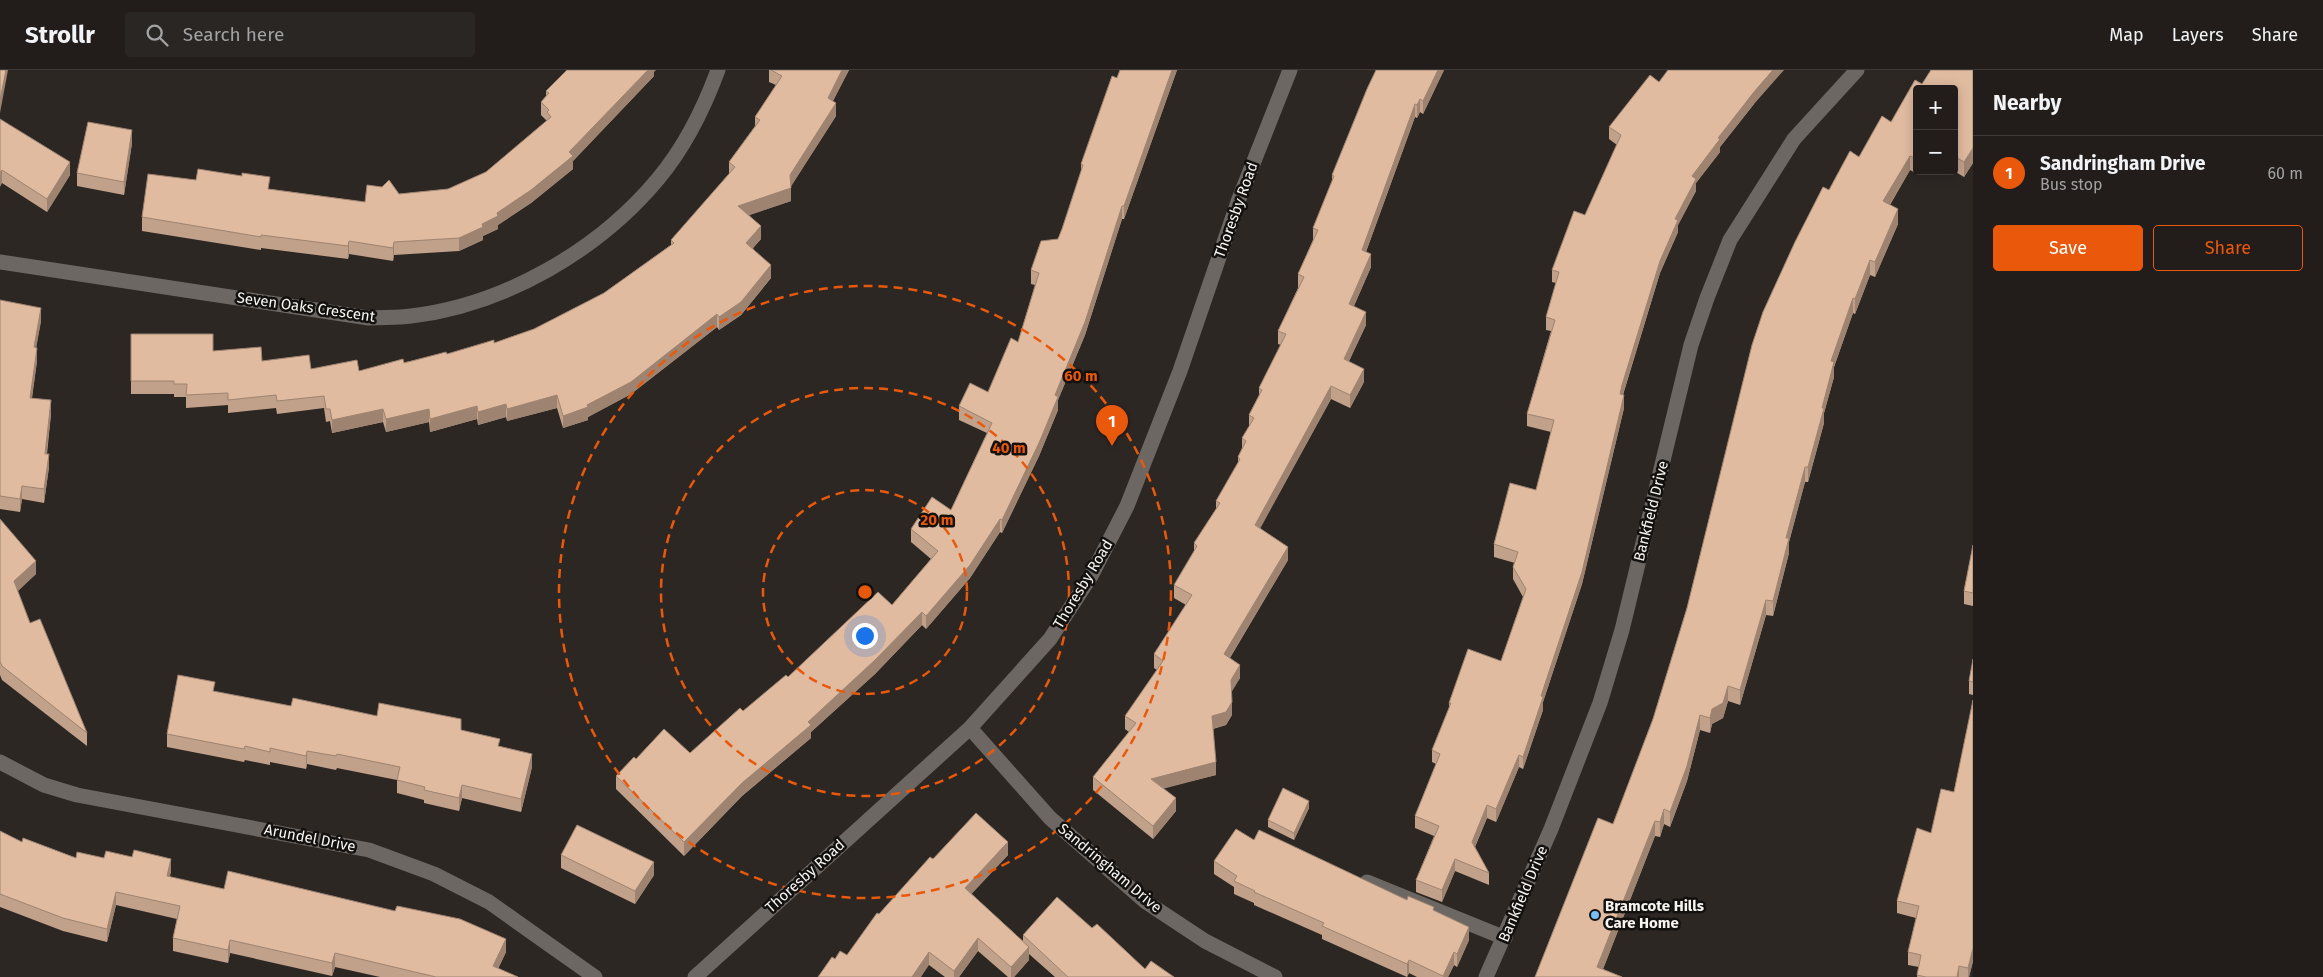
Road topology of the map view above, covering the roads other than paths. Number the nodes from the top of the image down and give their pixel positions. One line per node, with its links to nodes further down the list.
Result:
1 (718, 70): 4 (street, Seven Oaks Crescent)
2 (1290, 70): 5 (street, Thoresby Road)
3 (1857, 70): 8 (street, Bankfield Drive)
4 (0, 262)
5 (970, 728): 10 (street, Thoresby Road); 11 (street, Sandringham Drive)
6 (0, 762): 9 (street, Arundel Drive)
7 (1353, 876): 8 (street)
8 (1504, 938): 12 (street, Bankfield Drive)
9 (595, 977)
10 (695, 977)
11 (1275, 977)
12 (1486, 977)

